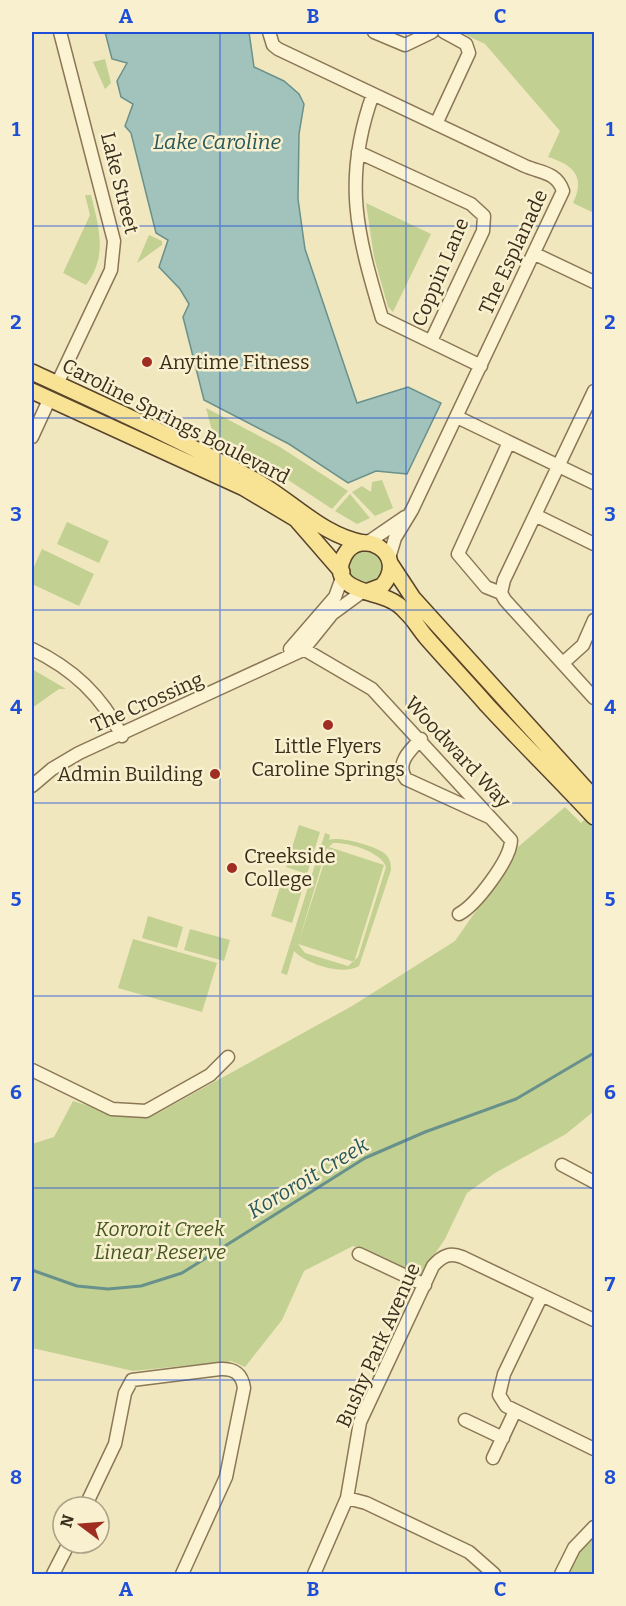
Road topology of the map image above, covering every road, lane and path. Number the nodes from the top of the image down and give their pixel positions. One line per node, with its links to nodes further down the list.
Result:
1 (60, 32): 14 (street, Lake Street)
2 (269, 32): 6 (street, The Esplanade)
3 (374, 32): 4 (street)
4 (432, 32)
5 (444, 32): 7 (street)
6 (373, 94): 7 (street, The Esplanade); 8 (street)
7 (436, 124): 9 (street, The Esplanade)
8 (358, 152): 11 (street); 11 (street, Coppin Lane)
9 (535, 254): 10 (street); 12 (street, The Esplanade)
10 (594, 282)
11 (431, 341): 12 (street)
12 (481, 366): 18 (street, The Esplanade)
13 (32, 372): 14 (main road, Caroline Springs Boulevard)
14 (57, 384): 17 (main road, Lake Street); 25 (main road, Caroline Springs Boulevard)
15 (32, 391): 17 (main road, Caroline Springs Boulevard)
16 (594, 391): 21 (street)
17 (49, 400): 19 (street, Lake Street); 28 (main road, Caroline Springs Boulevard)
18 (457, 417): 20 (street); 23 (street, The Esplanade)
19 (32, 438)
20 (508, 442): 21 (street); 30 (street)
21 (559, 466): 22 (street); 24 (street)
22 (594, 483)
23 (412, 510): 25 (street, The Esplanade); 27 (street, The Esplanade)
24 (535, 515): 26 (street); 30 (street)
25 (365, 543): 27 (main road); 28 (main road)
26 (594, 544)
27 (390, 560): 29 (main road); 39 (main road)
28 (342, 574): 29 (main road); 32 (street, The Crossing)
29 (364, 592): 32 (street, The Crossing); 40 (main road)
30 (501, 593): 34 (street)
31 (594, 620): 34 (street)
32 (299, 647): 36 (street, The Crossing); 37 (street, Woodward Way)
33 (32, 649): 36 (street)
34 (563, 663): 35 (street)
35 (594, 698)
36 (122, 736): 38 (street, The Crossing)
37 (421, 739): 41 (street, Woodward Way); 41 (street)
38 (32, 786)
39 (594, 798)
40 (594, 817)
41 (493, 818): 42 (street, Woodward Way)
42 (459, 914)
43 (228, 1057): 44 (street)
44 (32, 1070)
45 (562, 1165): 46 (street)
46 (594, 1182)
47 (359, 1254): 48 (street)
48 (425, 1284): 49 (street, Bushy Park Avenue); 57 (street, Bushy Park Avenue)
49 (542, 1295): 50 (street, Bushy Park Avenue); 51 (street)
50 (594, 1320)
51 (515, 1411): 53 (street); 54 (street)
52 (465, 1420): 53 (street)
53 (503, 1438): 55 (street)
54 (594, 1448)
55 (493, 1458)
56 (91, 1495): 61 (street)
57 (347, 1498): 62 (street, Bushy Park Avenue); 63 (street)
58 (594, 1527): 64 (street)
59 (63, 1555): 60 (street)
60 (53, 1575)
61 (182, 1575)
62 (314, 1575)
63 (494, 1575)
64 (561, 1575)

